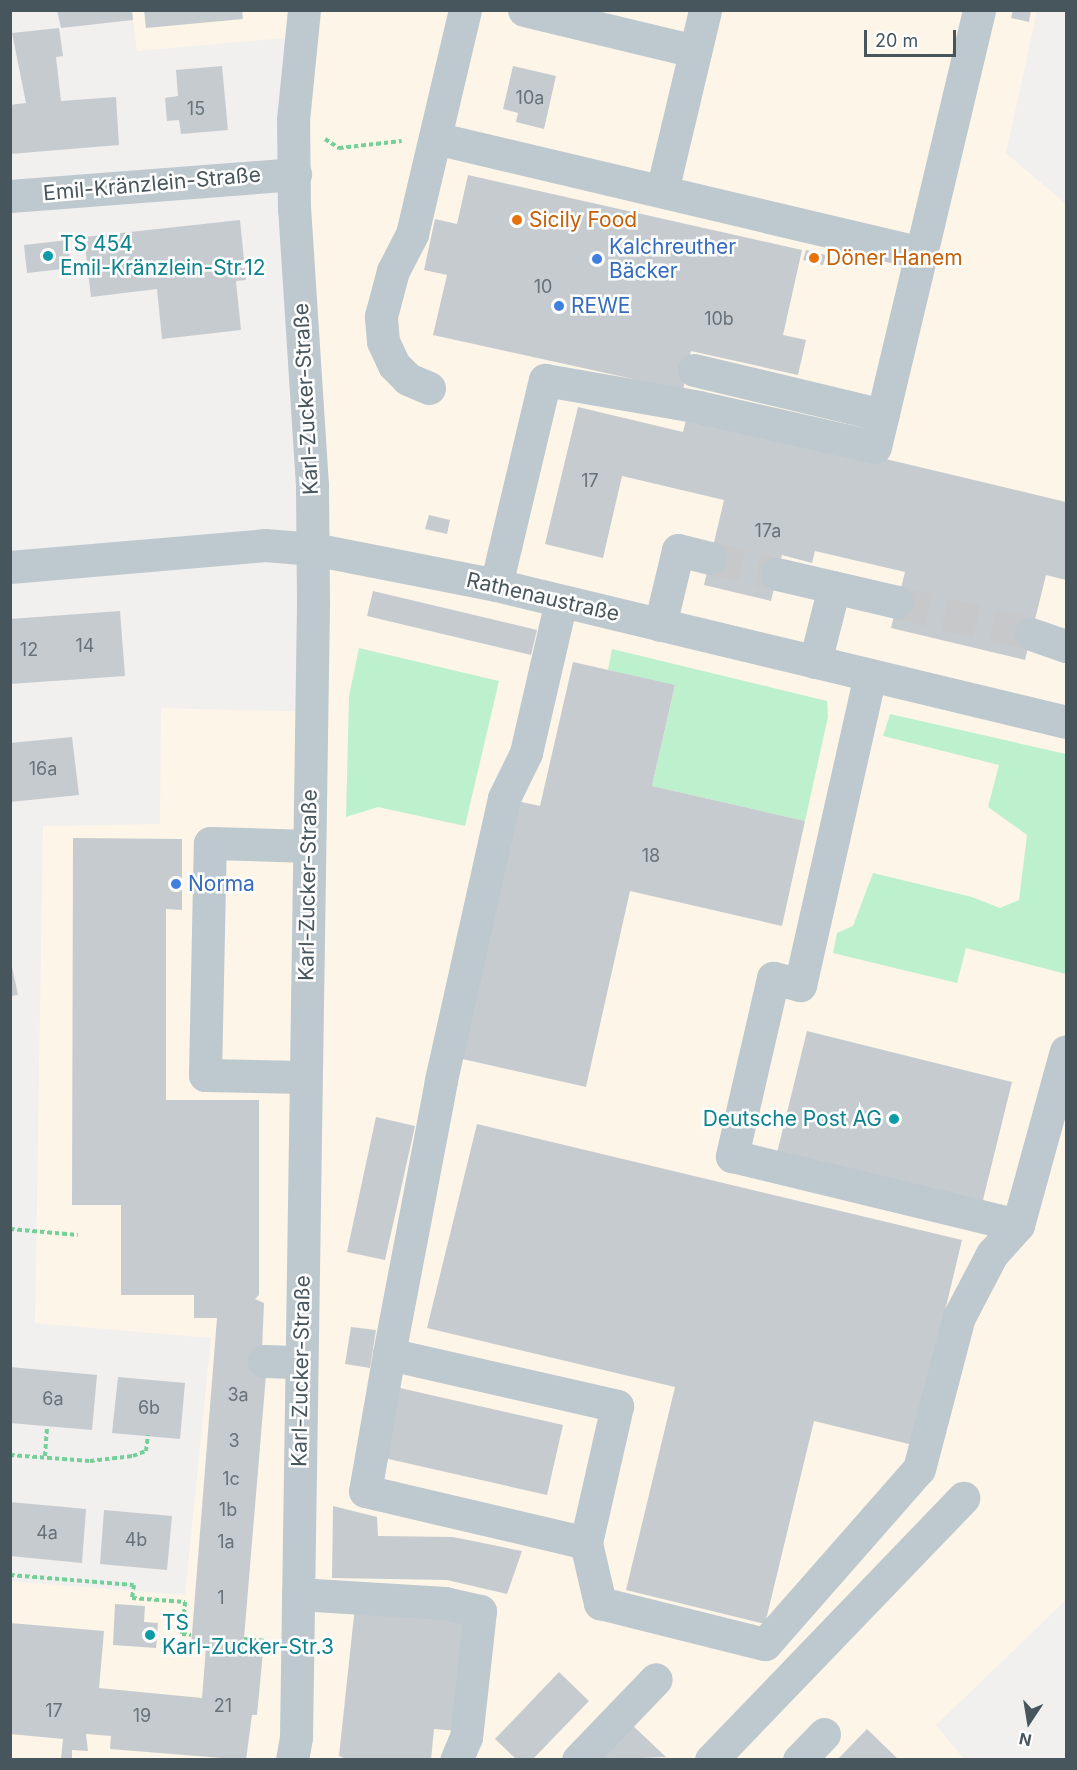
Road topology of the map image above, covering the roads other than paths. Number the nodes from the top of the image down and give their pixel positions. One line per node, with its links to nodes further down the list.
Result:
1 (304, 10): 8 (street, Karl-Zucker-Straße)
2 (465, 10): 7 (street)
3 (524, 10): 6 (street)
4 (705, 10): 6 (street)
5 (978, 10): 11 (street)
6 (695, 51): 9 (street)
7 (435, 138): 9 (street); 13 (street)
8 (295, 174): 10 (street, Emil-Kränzlein-Straße); 15 (street, Karl-Zucker-Straße)
9 (662, 191): 11 (street)
10 (10, 196)
11 (921, 253): 14 (street)
12 (694, 370): 14 (street)
13 (429, 388)
14 (883, 415): 19 (street)
15 (312, 549): 17 (street, Rathenaustraße); 19 (street, Rathenaustraße); 29 (street, Karl-Zucker-Straße)
16 (710, 558): 23 (street)
17 (10, 567)
18 (777, 574): 20 (street)
19 (496, 585): 21 (street, Rathenaustraße)
20 (834, 587): 22 (street); 26 (street)
21 (561, 601): 23 (street, Rathenaustraße); 33 (street)
22 (897, 602)
23 (660, 625): 26 (street, Rathenaustraße)
24 (1032, 634): 25 (street)
25 (1066, 646)
26 (815, 662): 27 (street, Rathenaustraße)
27 (870, 675): 28 (street, Rathenaustraße); 32 (street)
28 (1066, 722)
29 (309, 846): 31 (street, Karl-Zucker-Straße); 31 (street)
30 (1066, 1051): 32 (street)
31 (305, 1077): 35 (street, Karl-Zucker-Straße)
32 (1018, 1225): 37 (street)
33 (389, 1354): 37 (street); 37 (street)
34 (264, 1361): 35 (street)
35 (301, 1362): 38 (street, Karl-Zucker-Straße)
36 (963, 1498): 44 (street)
37 (586, 1543)
38 (298, 1594): 41 (street, Karl-Zucker-Straße); 42 (street)
39 (656, 1678): 43 (street)
40 (824, 1734): 45 (street)
41 (292, 1760)
42 (456, 1760)
43 (578, 1760)
44 (711, 1760)
45 (799, 1760)

